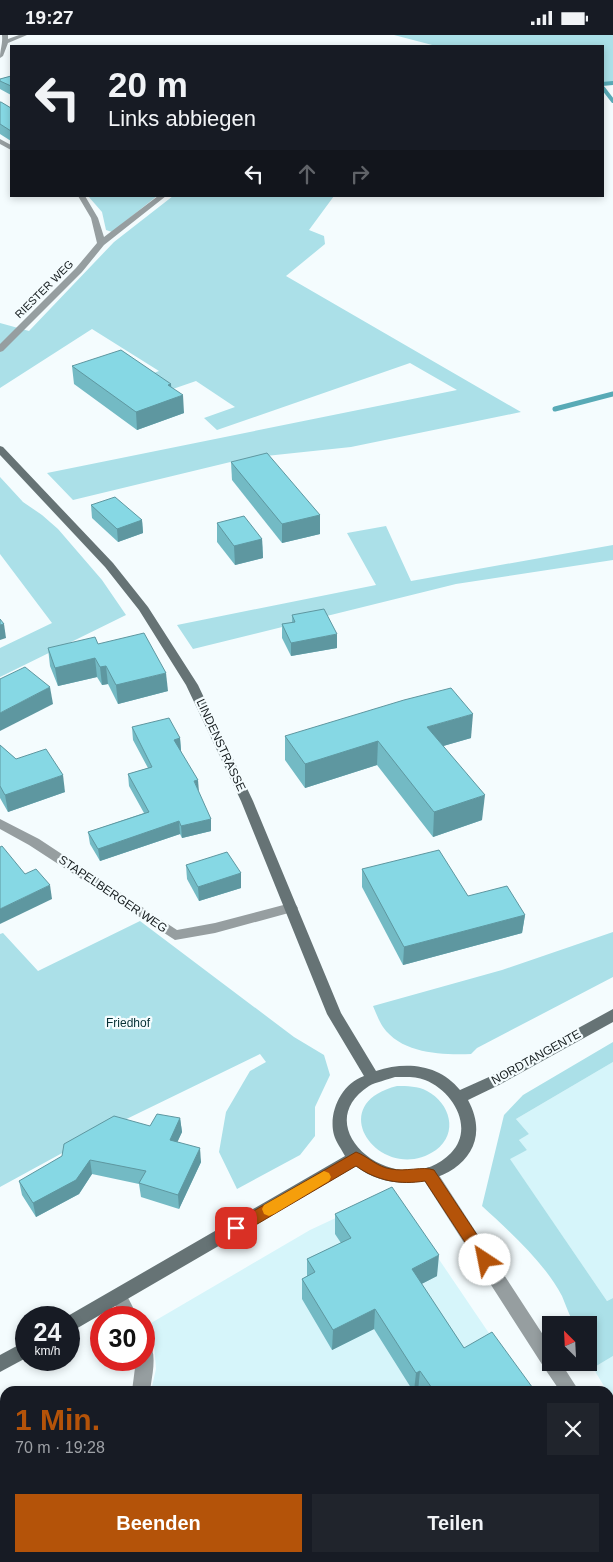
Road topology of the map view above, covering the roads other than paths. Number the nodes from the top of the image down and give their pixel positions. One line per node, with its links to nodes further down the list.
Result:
1 (24, 35): 2 (street)
2 (5, 38): 3 (street)
3 (0, 56)
4 (81, 197): 6 (street)
5 (162, 197): 6 (street, RIESTER WEG)
6 (101, 243): 7 (street, RIESTER WEG)
7 (0, 349)
8 (1, 452): 10 (street, LINDENSTRASSE)
9 (0, 823): 10 (street, STAPELBERGER WEG)
10 (291, 908): 12 (street, LINDENSTRASSE)
11 (613, 1015): 13 (street, NORDTANGENTE)
12 (372, 1077): 13 (street); 14 (street)
13 (459, 1097): 15 (street)
14 (356, 1158): 15 (street); 16 (street)
15 (429, 1174): 19 (street)
16 (119, 1297): 17 (street); 18 (street)
17 (124, 1306)
18 (80, 1319)
19 (542, 1348)
20 (15, 1355): 21 (street)
21 (0, 1364)
22 (144, 1371): 24 (street)
23 (557, 1371): 25 (street)
24 (143, 1386)
25 (567, 1386)

